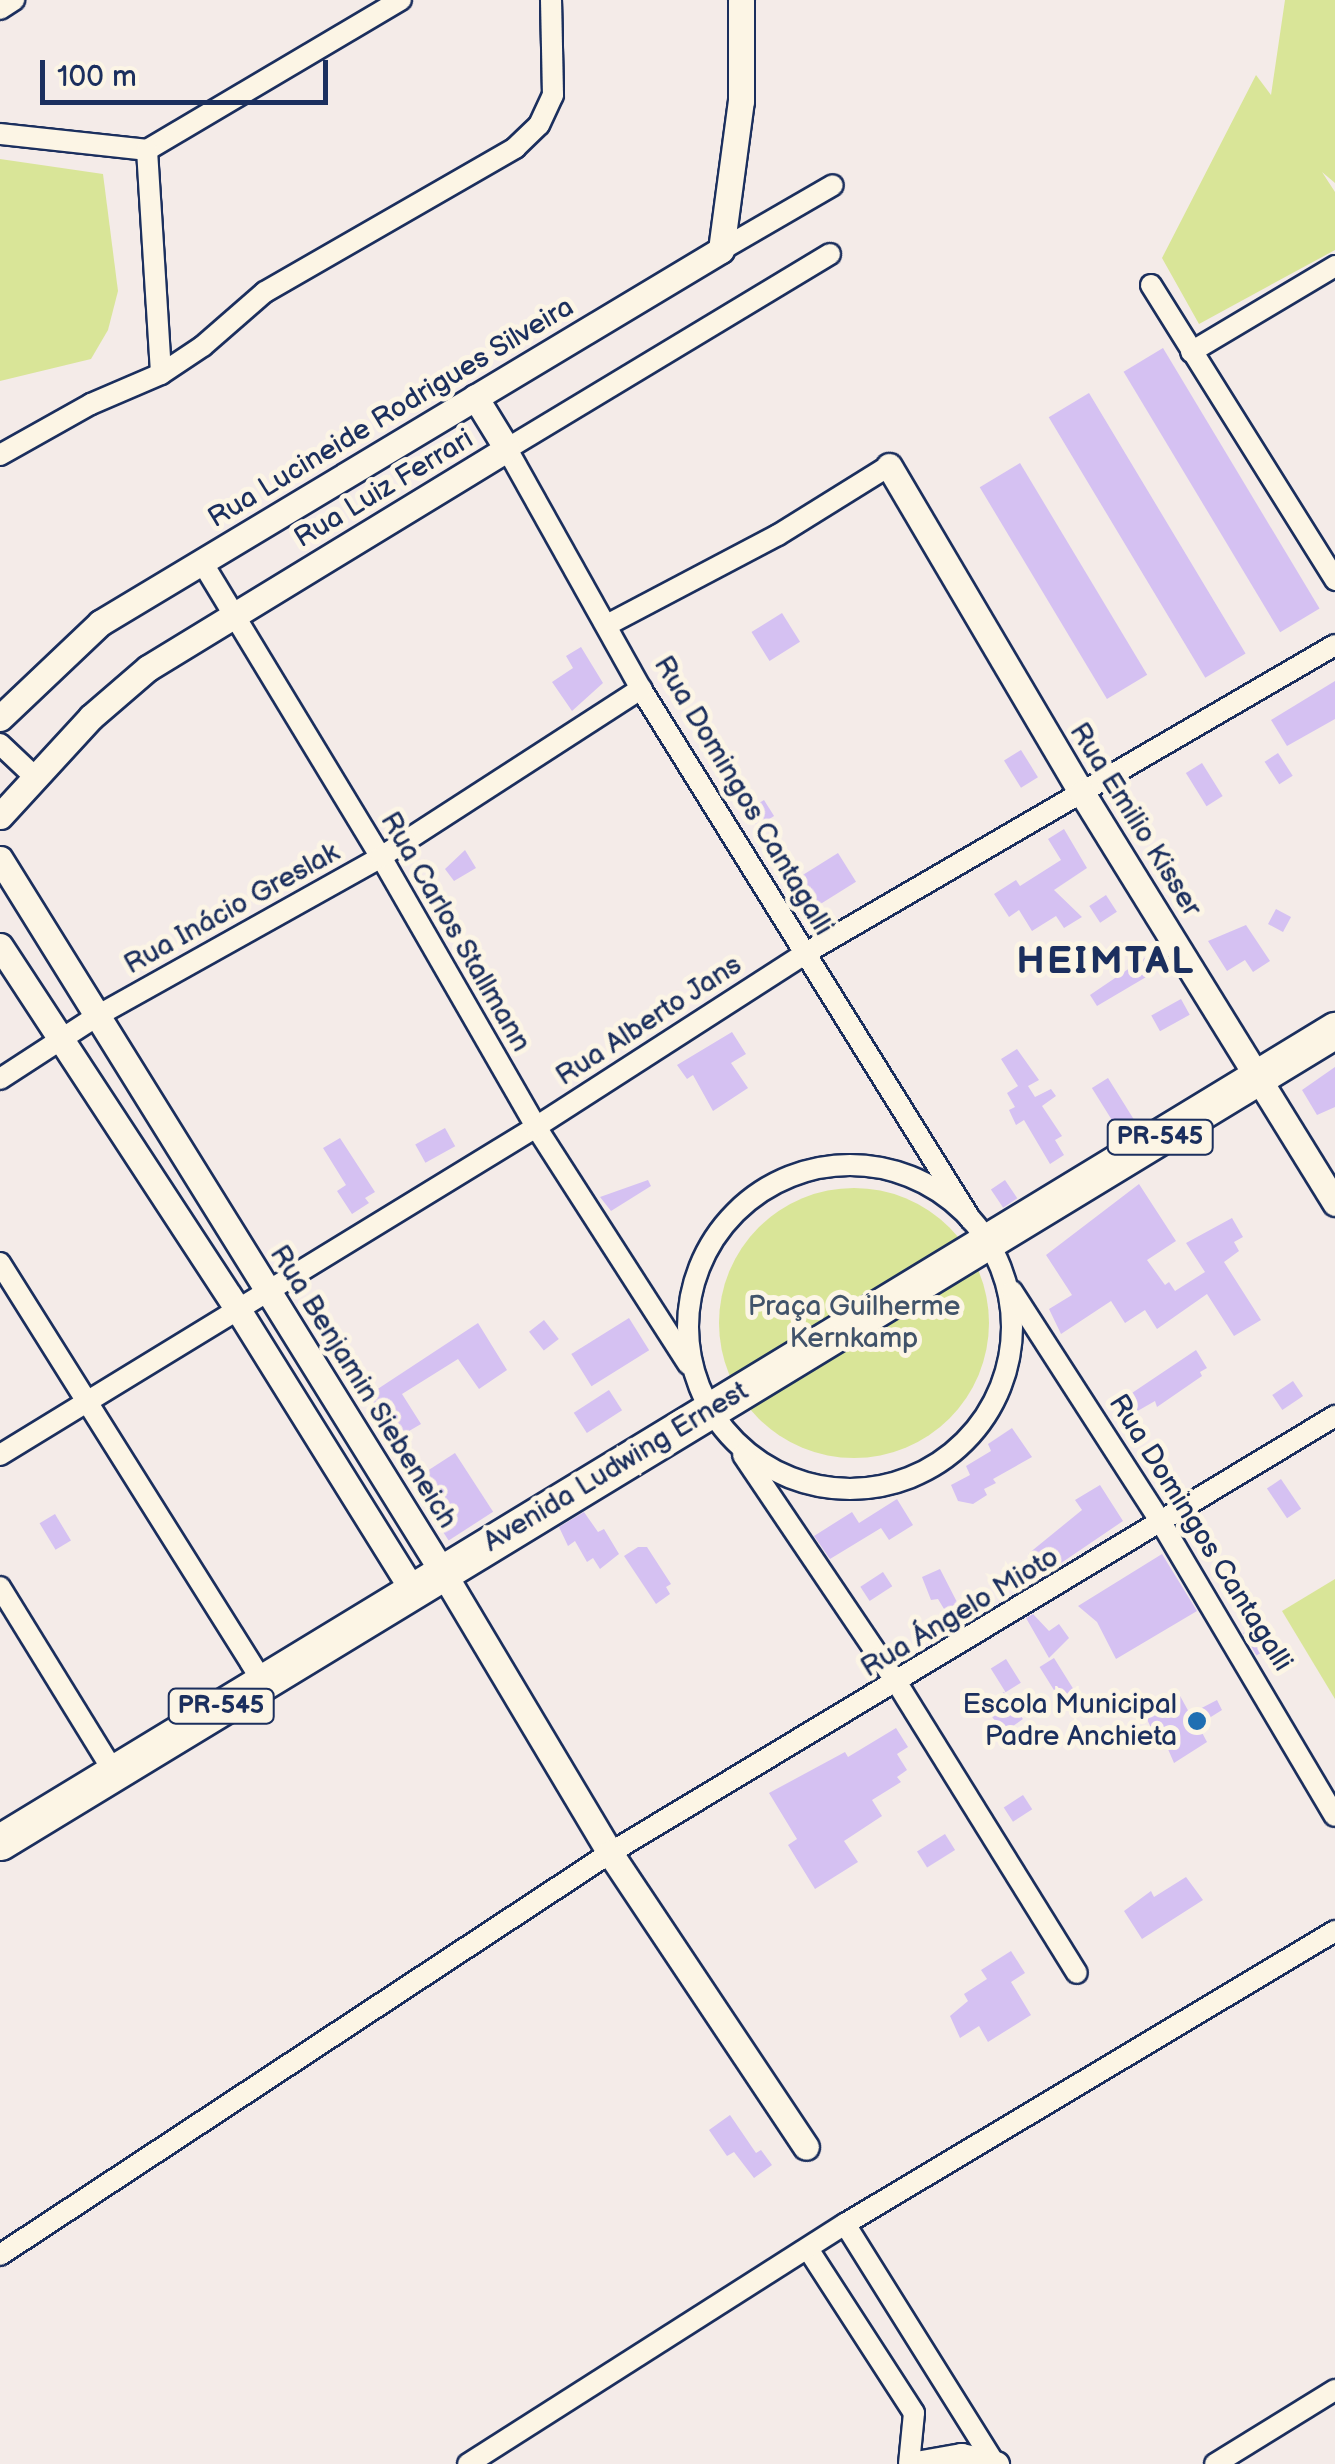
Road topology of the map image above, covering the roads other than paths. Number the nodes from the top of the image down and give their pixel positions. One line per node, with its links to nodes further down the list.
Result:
1 (14, 0): 5 (street)
2 (401, 0): 7 (street)
3 (551, 0): 14 (street)
4 (742, 0): 9 (street)
5 (0, 8)
6 (0, 134): 7 (street)
7 (148, 150): 14 (street)
8 (833, 184): 9 (street, Rua Lucineide Rodrigues Silveira)
9 (720, 250): 15 (street, Rua Lucineide Rodrigues Silveira)
10 (830, 254): 16 (street, Rua Luiz Ferrari)
11 (1335, 266): 13 (street)
12 (1151, 285): 13 (street)
13 (1191, 352): 20 (street)
14 (160, 374): 17 (street)
15 (475, 398): 16 (street, Rua Domingos Cantagalli); 19 (street, Rua Lucineide Rodrigues Silveira)
16 (507, 449): 21 (street, Rua Luiz Ferrari); 22 (street, Rua Domingos Cantagalli)
17 (0, 455)
18 (888, 466): 22 (street); 28 (street, Rua Emilio Kisser)
19 (202, 562): 21 (street, Rua Carlos Stallmann); 25 (street, Rua Lucineide Rodrigues Silveira)
20 (1335, 580)
21 (234, 616): 27 (street, Rua Luiz Ferrari); 30 (street, Rua Carlos Stallmann)
22 (607, 625): 24 (street, Rua Domingos Cantagalli)
23 (1335, 645): 28 (street, Rua Alberto Jans)
24 (641, 689): 30 (street, Rua Inácio Greslak); 33 (street, Rua Domingos Cantagalli)
25 (0, 718)
26 (0, 744): 27 (street)
27 (35, 777): 29 (street, Rua Luiz Ferrari)
28 (1082, 794): 33 (street, Rua Alberto Jans); 37 (street, Rua Emilio Kisser)
29 (0, 816)
30 (381, 856): 34 (street, Rua Inácio Greslak); 39 (street, Rua Carlos Stallmann)
31 (0, 860): 34 (street, Rua Benjamin Siebeneich)
32 (0, 946): 36 (street)
33 (804, 954): 39 (street, Rua Alberto Jans); 41 (street, Rua Domingos Cantagalli)
34 (97, 1016): 36 (street, Rua Inácio Greslak); 44 (street, Rua Benjamin Siebeneich)
35 (1335, 1030): 37 (highway, Avenida Ludwing Ernest / PR-545)
36 (60, 1038): 38 (street, Rua Inácio Greslak); 45 (street)
37 (1260, 1077): 40 (street, Rua Emilio Kisser); 41 (highway, Avenida Ludwing Ernest / PR-545)
38 (0, 1079)
39 (536, 1127): 44 (street, Rua Alberto Jans); 46 (street, Rua Carlos Stallmann)
40 (1335, 1203)
41 (978, 1232): 43 (street, Rua Domingos Cantagalli); 46 (street); 49 (highway, Avenida Ludwing Ernest / PR-545)
42 (0, 1263): 47 (street)
43 (1008, 1285): 49 (street); 51 (street, Rua Domingos Cantagalli)
44 (266, 1290): 45 (street, Rua Alberto Jans); 52 (street, Rua Benjamin Siebeneich)
45 (237, 1308): 47 (street, Rua Alberto Jans); 54 (street)
46 (696, 1377): 49 (street)
47 (87, 1401): 50 (street, Rua Alberto Jans); 56 (street)
48 (1335, 1416): 51 (street, Rua Ángelo Mioto)
49 (721, 1424): 52 (highway, Avenida Ludwing Ernest / PR-545); 57 (street)
50 (0, 1455)
51 (1162, 1524): 57 (street, Rua Ángelo Mioto); 59 (street, Rua Domingos Cantagalli)
52 (442, 1571): 54 (highway, Avenida Ludwing Ernest / PR-545); 61 (street, Rua Benjamin Siebeneich)
53 (0, 1587): 55 (street)
54 (411, 1588): 56 (highway, Avenida Ludwing Ernest / PR-545)
55 (6, 1610): 58 (street)
56 (262, 1681): 58 (highway, Avenida Ludwing Ernest / PR-545)
57 (897, 1683): 61 (street, Rua Ángelo Mioto); 63 (street)
58 (114, 1772): 60 (highway, Avenida Ludwing Ernest / PR-545)
59 (1335, 1816)
60 (0, 1842)
61 (610, 1853): 64 (street, Rua Benjamin Siebeneich); 67 (street, Rua Ángelo Mioto)
62 (1335, 1931): 65 (street)
63 (1077, 1973)
64 (806, 2147)
65 (846, 2224): 66 (street); 69 (street)
66 (808, 2249): 70 (street); 71 (street)
67 (0, 2255)
68 (1335, 2390): 72 (street)
69 (995, 2463): 71 (street)
70 (468, 2464)
71 (912, 2464)
72 (1215, 2464)

